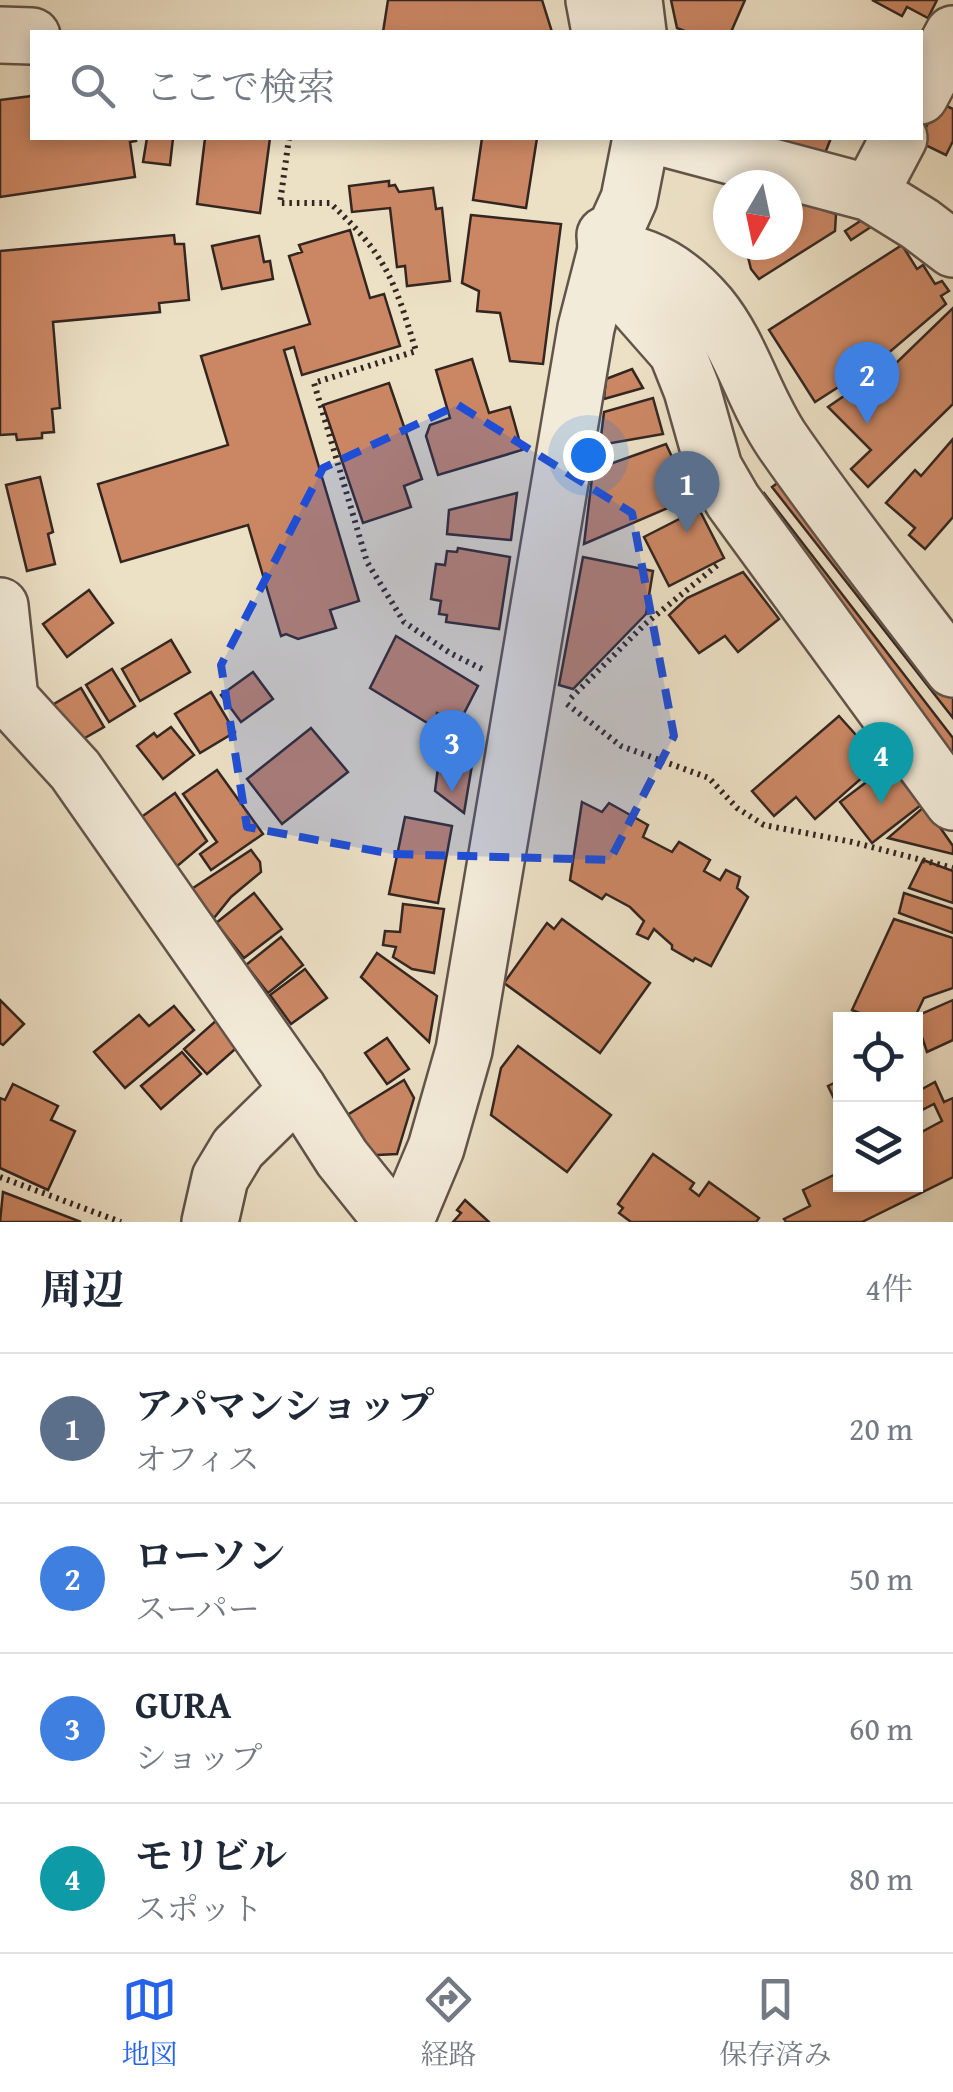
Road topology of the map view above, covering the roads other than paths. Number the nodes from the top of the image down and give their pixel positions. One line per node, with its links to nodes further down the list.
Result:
1 (594, 0): 3 (street)
2 (634, 0): 4 (street)
3 (600, 30)
4 (638, 30)
5 (953, 34): 8 (street)
6 (0, 35): 7 (street)
7 (30, 36)
8 (923, 90)
9 (611, 140): 15 (street)
10 (641, 140): 15 (street)
11 (670, 140): 13 (street)
12 (898, 140): 13 (street)
13 (870, 193): 14 (street)
14 (953, 249)
15 (606, 250): 17 (street); 19 (street); 22 (street)
16 (0, 606): 18 (street)
17 (953, 669)
18 (5, 698): 20 (street)
19 (953, 802)
20 (298, 1089): 21 (street); 22 (street)
21 (210, 1222)
22 (402, 1222)

